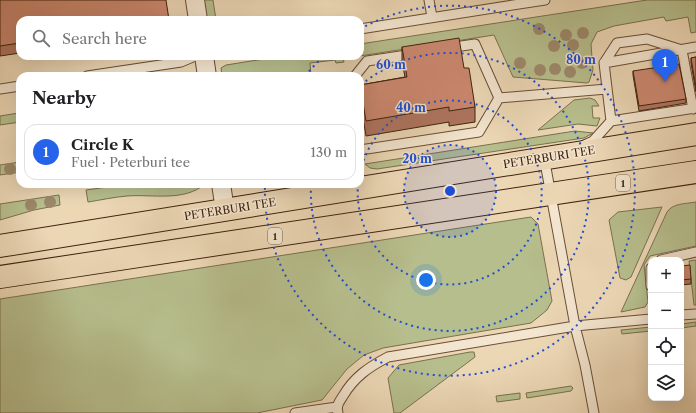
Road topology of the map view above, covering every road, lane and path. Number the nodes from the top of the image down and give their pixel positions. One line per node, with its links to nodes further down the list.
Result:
1 (195, 0): 4 (street)
2 (429, 0): 5 (lane)
3 (545, 0): 5 (lane)
4 (197, 16)
5 (432, 17): 6 (lane)
6 (364, 28)
7 (696, 47): 9 (lane)
8 (437, 50): 20 (lane)
9 (682, 50): 13 (lane); 13 (lane); 21 (lane)
10 (421, 53): 16 (lane)
11 (186, 60): 14 (lane)
12 (204, 60): 15 (street)
13 (604, 63): 19 (lane)
14 (114, 72)
15 (206, 72)
16 (358, 72)
17 (16, 87): 18 (lane)
18 (0, 89)
19 (607, 89): 20 (lane); 22 (lane)
20 (499, 98): 24 (lane)
21 (694, 109): 22 (lane)
22 (611, 121): 25 (lane)
23 (696, 134): 25 (highway, PETERBURI TEE)
24 (364, 149)
25 (567, 154): 26 (highway, PETERBURI TEE)
26 (544, 158): 28 (highway, PETERBURI TEE); 31 (lane)
27 (696, 172): 31 (highway, 1)
28 (364, 185)
29 (222, 188): 32 (street)
30 (346, 188): 32 (highway, PETERBURI TEE)
31 (551, 194): 36 (highway, 1); 40 (lane)
32 (225, 210): 33 (highway, PETERBURI TEE)
33 (0, 246)
34 (696, 252): 35 (lane)
35 (674, 257)
36 (0, 277)
37 (696, 314): 38 (lane)
38 (684, 315)
39 (648, 319): 40 (lane)
40 (575, 326): 41 (lane); 43 (lane)
41 (337, 410): 42 (lane)
42 (295, 413)
43 (594, 413)

